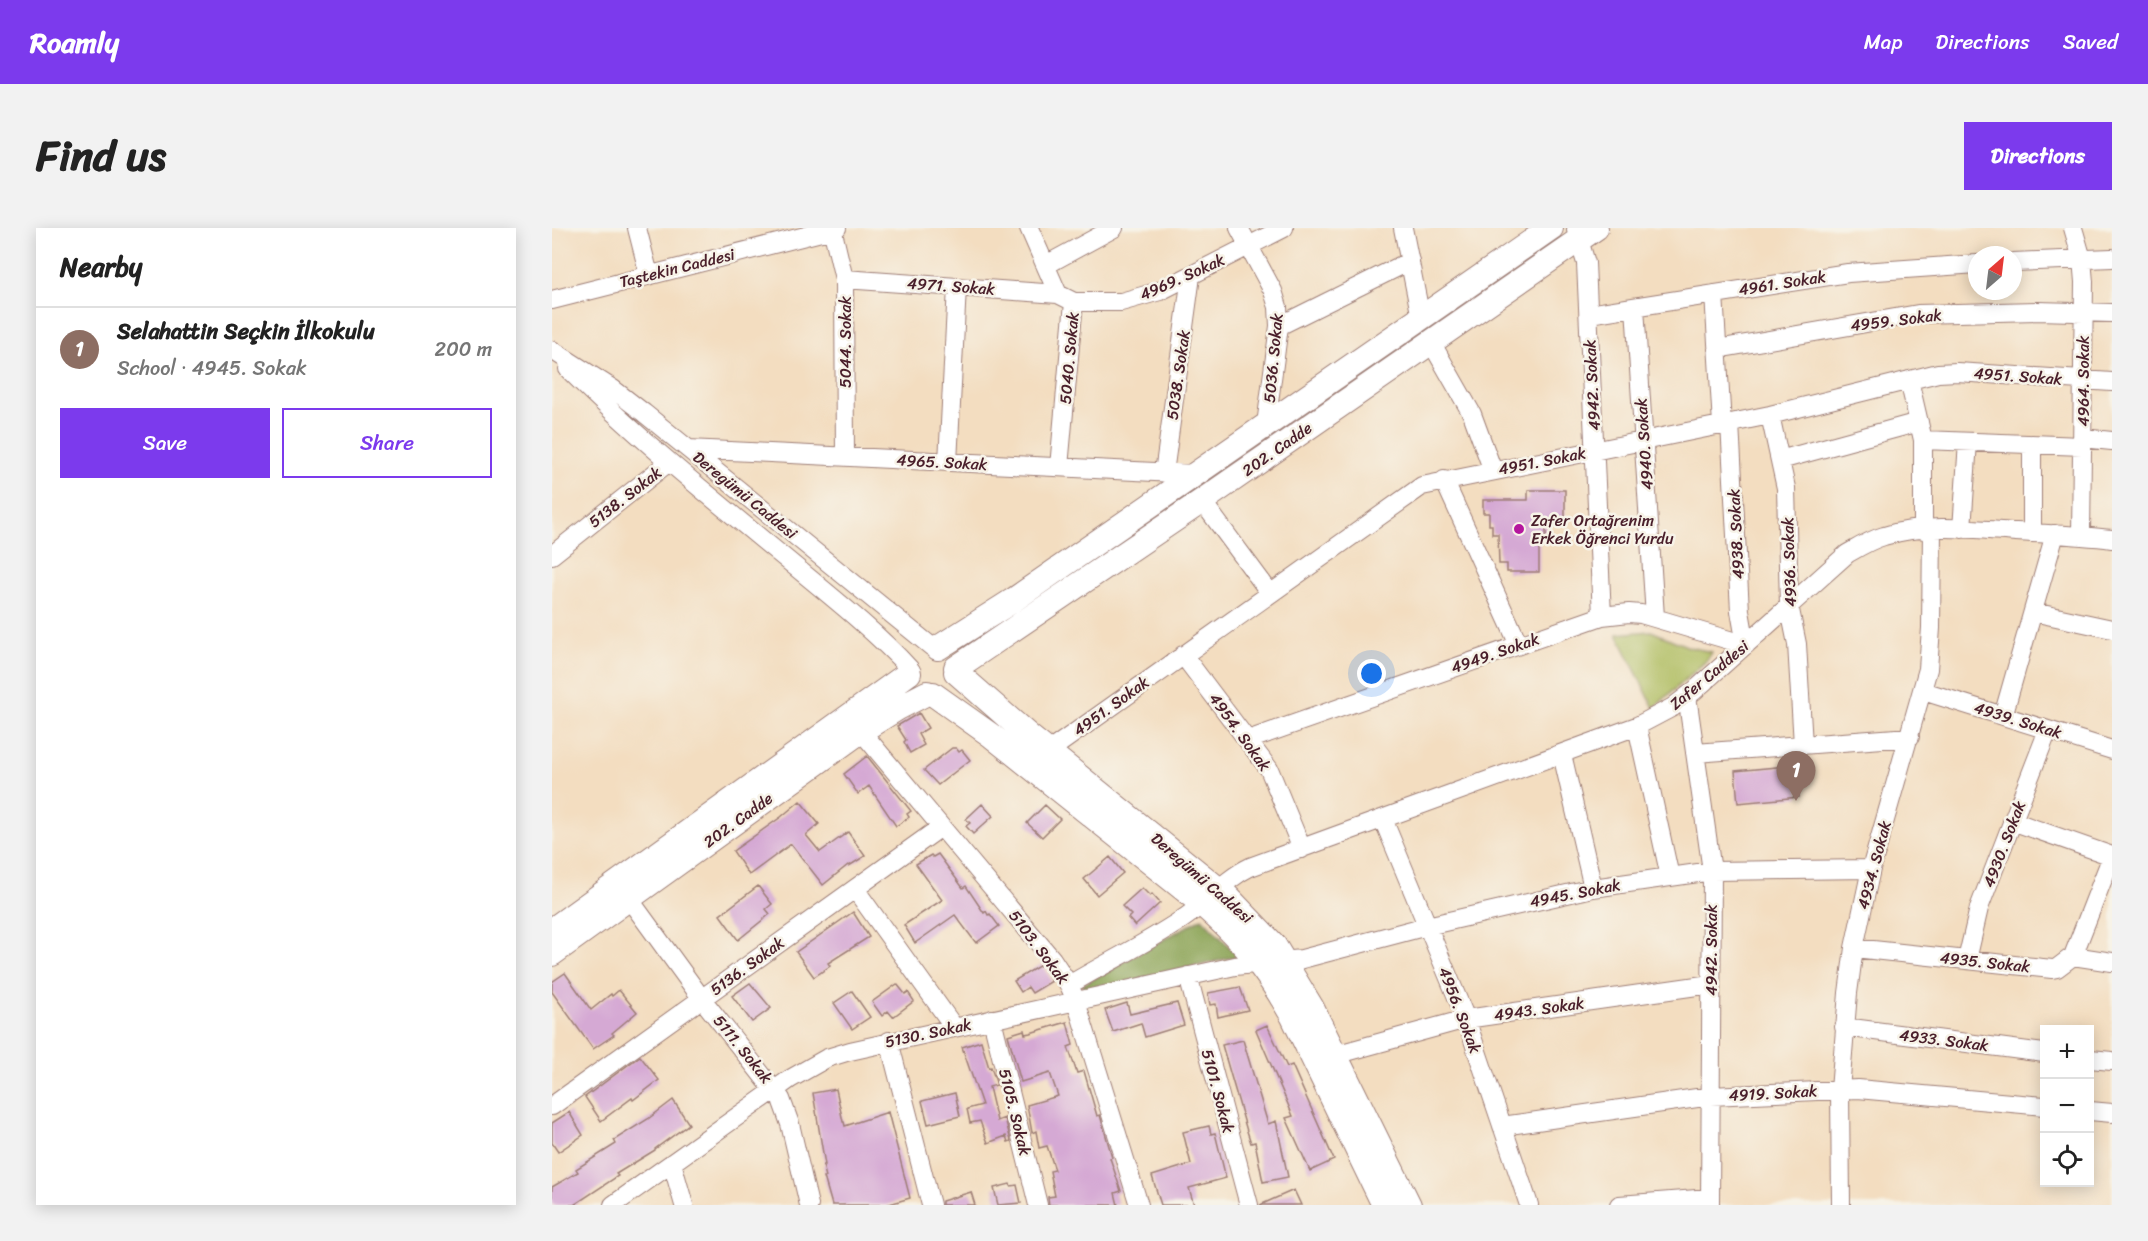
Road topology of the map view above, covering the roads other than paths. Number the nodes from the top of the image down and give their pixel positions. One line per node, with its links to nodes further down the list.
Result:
1 (637, 228): 18 (street)
2 (834, 228): 18 (street, Taştekin Caddesi); 20 (street, 5044. Sokak)
3 (1029, 228): 16 (street, 5040. Sokak)
4 (1114, 228): 16 (street)
5 (1239, 228): 11 (street, 5036. Sokak)
6 (1284, 228): 11 (street, 4969. Sokak)
7 (1403, 228): 14 (street)
8 (1551, 228): 29 (main road, 202. Cadde)
9 (2073, 228): 13 (street, 4964. Sokak)
10 (1584, 232): 28 (street, 4942. Sokak); 31 (main road, 202. Cadde)
11 (1250, 246): 19 (street, 4969. Sokak); 30 (street, 5036. Sokak)
12 (2112, 258): 13 (street)
13 (2082, 259): 15 (street); 26 (street, 4964. Sokak)
14 (1410, 261): 29 (street); 30 (street)
15 (2022, 262)
16 (1046, 265): 23 (street, 5040. Sokak)
17 (1968, 265): 22 (street, 4961. Sokak)
18 (649, 275): 24 (street, Taştekin Caddesi)
19 (1191, 276): 23 (street, 4969. Sokak); 55 (street, 5038. Sokak)
20 (844, 279): 21 (street, 4971. Sokak); 49 (street, 5044. Sokak)
21 (957, 286): 23 (street, 4971. Sokak); 52 (street)
22 (1714, 294): 25 (street, 4961. Sokak); 32 (street, 4938. Sokak)
23 (1066, 298): 53 (street, 5040. Sokak)
24 (552, 300)
25 (1635, 307): 28 (street, 4961. Sokak); 42 (street, 4940. Sokak)
26 (2083, 312): 27 (street, 4959. Sokak); 32 (street, 4959. Sokak); 35 (street, 4964. Sokak)
27 (2112, 313)
28 (1589, 314): 48 (street, 4942. Sokak)
29 (1421, 318): 40 (main road, 202. Cadde)
30 (1279, 326): 40 (street, 5036. Sokak)
31 (1431, 342): 54 (street); 58 (main road, 202. Cadde)
32 (1717, 349): 39 (street, 4938. Sokak)
33 (552, 352): 47 (street, Deregümü Caddesi); 51 (street, Deregümü Caddesi)
34 (1909, 380): 35 (street, 4951. Sokak); 37 (street, 4951. Sokak); 38 (street, 4934. Sokak)
35 (2083, 381): 36 (street, 4951. Sokak); 45 (street, 4964. Sokak)
36 (2112, 382)
37 (1770, 415): 39 (street, 4951. Sokak); 50 (street, 4936. Sokak)
38 (1919, 422): 41 (street, 4934. Sokak); 50 (street)
39 (1726, 424): 42 (street, 4951. Sokak); 73 (street, 4938. Sokak)
40 (1266, 425): 56 (main road, 202. Cadde)
41 (1923, 440): 44 (street); 59 (street, 4934. Sokak)
42 (1644, 441): 48 (street, 4951. Sokak); 70 (street, 4940. Sokak)
43 (2112, 441): 45 (street)
44 (1968, 442): 46 (street); 60 (street)
45 (2082, 442): 46 (street); 63 (street, 4964. Sokak)
46 (2032, 444): 61 (street)
47 (688, 449): 49 (street, 4965. Sokak); 74 (street, Deregümü Caddesi)
48 (1595, 451): 54 (street, 4951. Sokak); 69 (street, 4942. Sokak)
49 (845, 457): 52 (street, 4965. Sokak)
50 (1780, 459): 67 (street, 4936. Sokak)
51 (669, 462): 65 (street, 5138. Sokak); 76 (street, Deregümü Caddesi)
52 (948, 462): 53 (street, 4965. Sokak)
53 (1059, 467): 55 (street, 4965. Sokak)
54 (1493, 471): 57 (street, 4951. Sokak)
55 (1164, 473): 56 (street, 4965. Sokak)
56 (1195, 474): 74 (main road, 202. Cadde)
57 (1444, 480): 66 (street, 4951. Sokak); 72 (street)
58 (1202, 501): 66 (street); 77 (main road, 202. Cadde)
59 (1928, 529): 60 (street, Zafer Caddesi); 67 (street, Zafer Caddesi); 78 (street, 4934. Sokak)
60 (1962, 529): 61 (street, Zafer Caddesi)
61 (2032, 533): 62 (street, Zafer Caddesi)
62 (2055, 534): 63 (street, Zafer Caddesi); 68 (street)
63 (2081, 536): 64 (street, Zafer Caddesi)
64 (2112, 539)
65 (552, 555)
66 (1270, 592): 75 (street, 4951. Sokak)
67 (1789, 605): 73 (street, Zafer Caddesi); 87 (street, 4936. Sokak)
68 (2033, 612): 71 (street); 81 (street)
69 (1602, 616): 70 (street, 4949. Sokak); 72 (street, 4949. Sokak)
70 (1655, 617): 73 (street, 4949. Sokak)
71 (2112, 629)
72 (1519, 645): 86 (street, 4949. Sokak)
73 (1746, 645): 80 (street, Zafer Caddesi)
74 (935, 648): 76 (main road); 77 (main road)
75 (1183, 655): 86 (street, 4954. Sokak); 89 (street, 4951. Sokak)
76 (910, 670): 79 (main road); 102 (main road, 202. Cadde)
77 (956, 670): 79 (main road); 89 (main road, Deregümü Caddesi)
78 (1923, 691): 81 (street, 4939. Sokak); 85 (street, 4934. Sokak)
79 (930, 693): 84 (main road, 202. Cadde); 103 (main road, Deregümü Caddesi)
80 (1687, 696): 82 (street, Zafer Caddesi); 90 (street, 4942. Sokak)
81 (2003, 716): 83 (street, 4939. Sokak)
82 (1637, 726): 91 (street, Zafer Caddesi); 99 (street)
83 (2048, 730): 88 (street, 4939. Sokak); 93 (street, 4930. Sokak)
84 (861, 731): 94 (street, 5103. Sokak); 102 (main road, 202. Cadde)
85 (1910, 737): 87 (street); 97 (street, 4934. Sokak)
86 (1248, 740): 95 (street, 4954. Sokak)
87 (1803, 745): 90 (street)
88 (2112, 750)
89 (1049, 751): 103 (main road, Deregümü Caddesi)
90 (1695, 753): 98 (street, 4942. Sokak)
91 (1562, 754): 92 (street, Zafer Caddesi); 100 (street)
92 (1383, 819): 95 (street, Zafer Caddesi); 104 (street, 4956. Sokak)
93 (2012, 821): 96 (street); 109 (street, 4930. Sokak)
94 (941, 827): 101 (street, 5136. Sokak); 115 (street, 5103. Sokak)
95 (1302, 849): 103 (street, Zafer Caddesi)
96 (2112, 856): 108 (street)
97 (1871, 868): 98 (street, 4945. Sokak); 106 (street, 4934. Sokak)
98 (1712, 871): 99 (street, 4945. Sokak); 114 (street, 4942. Sokak)
99 (1670, 877): 100 (street, 4945. Sokak)
100 (1593, 888): 104 (street, 4945. Sokak)
101 (855, 889): 116 (street, 5136. Sokak); 119 (street)
102 (623, 891): 105 (main road, 202. Cadde); 107 (main road, 202. Cadde); 116 (street, 5111. Sokak)
103 (1210, 897): 110 (main road, Deregümü Caddesi); 111 (main road, Deregümü Caddesi); 115 (street, Zafer Caddesi)
104 (1427, 926): 110 (street, 4945. Sokak); 118 (street, 4956. Sokak)
105 (552, 930)
106 (1854, 948): 109 (street, 4935. Sokak); 120 (street, 4934. Sokak)
107 (552, 954)
108 (2073, 956): 109 (street, 4935. Sokak); 112 (street)
109 (1967, 960)
110 (1285, 961): 111 (street, 5130. Sokak); 123 (main road, Deregümü Caddesi)
111 (1259, 962): 113 (street, 5130. Sokak); 144 (main road, Deregümü Caddesi)
112 (2112, 962)
113 (1188, 976): 115 (street, 5130. Sokak); 143 (street, 5101. Sokak)
114 (1711, 984): 118 (street, 4943. Sokak); 128 (street, 4942. Sokak)
115 (1072, 993): 117 (street, 5130. Sokak); 142 (street, 5103. Sokak)
116 (702, 999): 126 (street, 5111. Sokak); 129 (street, 5136. Sokak)
117 (992, 1019): 119 (street, 5130. Sokak); 141 (street, 5105. Sokak)
118 (1466, 1019): 123 (street, 4943. Sokak); 133 (street, 4956. Sokak)
119 (954, 1027): 121 (street, 5130. Sokak)
120 (1844, 1027): 122 (street, 4933. Sokak); 127 (street, 4934. Sokak)
121 (888, 1041): 126 (street, 5130. Sokak); 140 (street)
122 (2040, 1052)
123 (1335, 1055): 145 (main road, Deregümü Caddesi)
124 (2094, 1059): 125 (street)
125 (2112, 1061)
126 (775, 1090): 134 (street, 5130. Sokak); 139 (street, 5111. Sokak)
127 (1840, 1090): 128 (street, 4919. Sokak); 130 (street, 4919. Sokak); 136 (street, 4934. Sokak)
128 (1711, 1096): 133 (street, 4919. Sokak); 135 (street, 4942. Sokak)
129 (552, 1106)
130 (2040, 1106)
131 (2094, 1111): 132 (street)
132 (2112, 1113)
133 (1502, 1126): 146 (street, 4956. Sokak)
134 (672, 1163): 137 (street, 5130. Sokak); 138 (street)
135 (1710, 1202): 147 (street)
136 (1844, 1204)
137 (614, 1205)
138 (684, 1205)
139 (809, 1205)
140 (931, 1205)
141 (1038, 1205)
142 (1139, 1205)
143 (1249, 1205)
144 (1384, 1205)
145 (1408, 1205)
146 (1529, 1205)
147 (1618, 1205)

